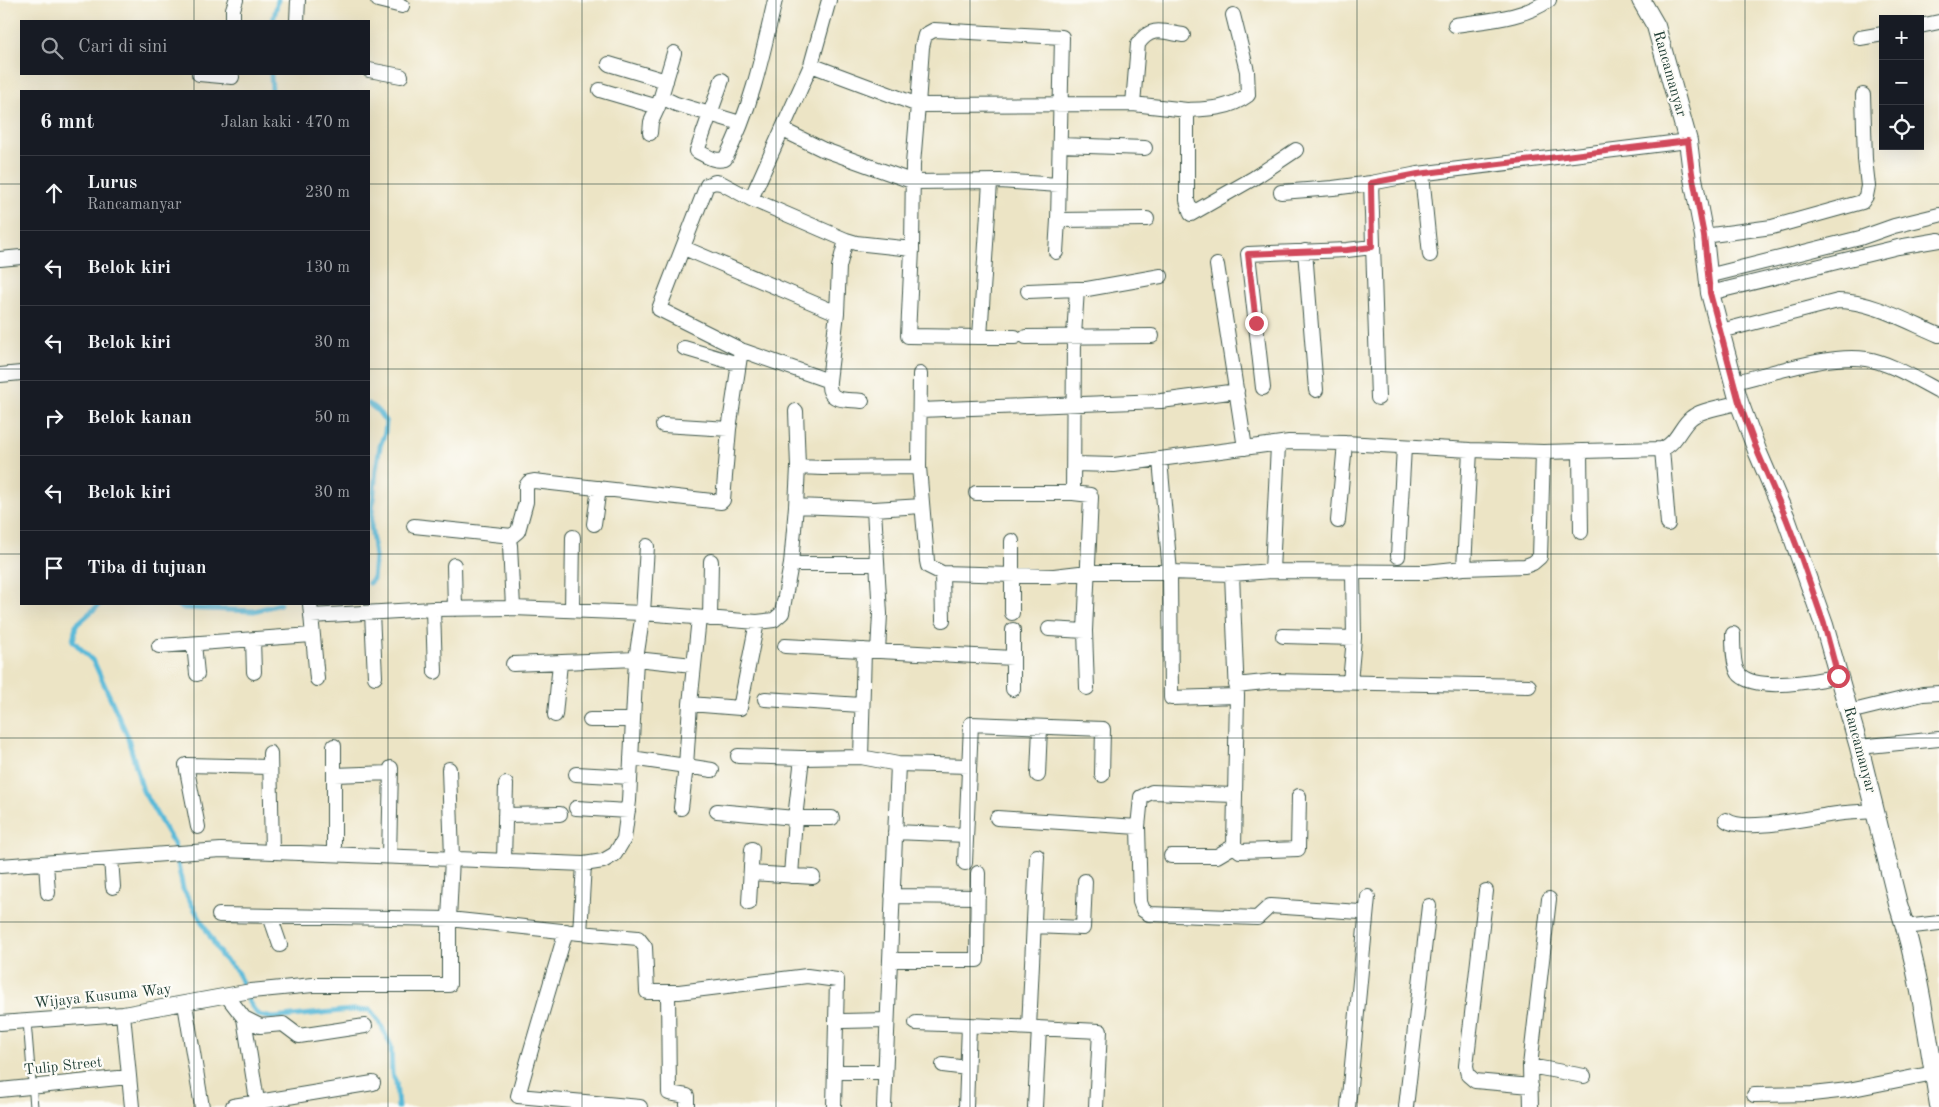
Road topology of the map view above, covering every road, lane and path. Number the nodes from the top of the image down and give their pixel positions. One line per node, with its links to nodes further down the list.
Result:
1 (236, 0): 10 (street)
2 (298, 0): 11 (street)
3 (378, 0): 8 (street)
4 (775, 0): 35 (street)
5 (829, 0): 20 (street)
6 (1549, 0): 13 (street)
7 (1641, 0): 38 (street, Rancamanyar)
8 (402, 6)
9 (1233, 15): 33 (street)
10 (233, 20)
11 (297, 20)
12 (1939, 22): 14 (street)
13 (1455, 25)
14 (1924, 25)
15 (1879, 35): 17 (street)
16 (1183, 36): 31 (street)
17 (1860, 38)
18 (674, 52): 26 (street)
19 (609, 64): 26 (street)
20 (811, 65): 32 (street); 36 (street)
21 (370, 70): 23 (street)
22 (204, 75): 25 (street)
23 (401, 76)
24 (722, 80): 34 (street)
25 (232, 81)
26 (666, 81): 29 (street)
27 (600, 90): 29 (street)
28 (1863, 95): 53 (street)
29 (659, 102): 34 (street); 37 (street)
30 (1062, 104): 31 (street); 32 (street); 32 (street); 39 (street)
31 (1133, 104): 33 (street)
32 (918, 105): 43 (street)
33 (1187, 110): 41 (street)
34 (710, 114): 35 (street); 35 (street)
35 (740, 124)
36 (783, 130): 43 (street); 48 (street)
37 (650, 133)
38 (1688, 141): 42 (street); 53 (street, Rancamanyar)
39 (1060, 145): 40 (street); 46 (street)
40 (1145, 148)
41 (1296, 150)
42 (1422, 174): 45 (street); 62 (street)
43 (914, 182): 44 (street); 59 (street)
44 (990, 182): 46 (street); 75 (street)
45 (1371, 183): 47 (street); 56 (street)
46 (1059, 186): 51 (street)
47 (1281, 192)
48 (752, 199): 54 (street); 58 (street)
49 (1939, 215): 52 (street)
50 (1147, 219): 51 (street)
51 (1058, 220): 61 (street)
52 (1894, 226): 57 (street); 67 (street)
53 (1704, 236): 67 (street, Rancamanyar)
54 (846, 240): 59 (street); 70 (street)
55 (1939, 240): 57 (street)
56 (1372, 247): 60 (street); 88 (street)
57 (1898, 247): 67 (street)
58 (684, 248): 70 (street); 77 (street)
59 (912, 248): 75 (street)
60 (1305, 251): 84 (street); 85 (street)
61 (1056, 252)
62 (1430, 255)
63 (20, 257): 64 (street)
64 (0, 259)
65 (1217, 265): 86 (street)
66 (1160, 276): 68 (street)
67 (1709, 284): 71 (street, Rancamanyar)
68 (1077, 289): 69 (street); 73 (street)
69 (1028, 291)
70 (837, 313): 82 (street)
71 (1720, 331): 72 (street); 83 (street, Rancamanyar)
72 (1939, 335)
73 (1074, 336): 74 (street); 75 (street); 91 (street)
74 (1152, 336)
75 (980, 337)
76 (684, 348): 78 (street)
77 (741, 350): 78 (street); 82 (street)
78 (738, 364): 95 (street)
79 (20, 373): 80 (street)
80 (0, 374)
81 (920, 374): 93 (street)
82 (829, 381): 89 (street)
83 (1734, 382): 87 (street); 90 (street, Rancamanyar)
84 (1264, 388)
85 (1316, 390)
86 (1236, 391): 91 (street); 99 (street)
87 (1939, 391)
88 (1378, 398)
89 (862, 401)
90 (1739, 402): 100 (street); 168 (street, Rancamanyar)
91 (1073, 404): 93 (street); 105 (street)
92 (796, 410): 106 (street)
93 (920, 410): 107 (street)
94 (663, 425): 95 (street)
95 (729, 429): 108 (street)
96 (1345, 443): 97 (street); 98 (street); 114 (street)
97 (1278, 445): 99 (street); 131 (street)
98 (1404, 447): 101 (street); 123 (street)
99 (1245, 448): 104 (street)
100 (1662, 449): 103 (street); 116 (street)
101 (1470, 450): 102 (street); 128 (street)
102 (1543, 452): 103 (street); 128 (street)
103 (1580, 452): 118 (street)
104 (1160, 460): 105 (street); 130 (street)
105 (1074, 464): 110 (street)
106 (798, 467): 107 (street); 111 (street)
107 (919, 467): 112 (street)
108 (599, 488): 115 (street); 117 (street)
109 (976, 493): 110 (street)
110 (1074, 493): 129 (street)
111 (796, 506): 113 (street); 125 (street)
112 (922, 506): 113 (street); 133 (street)
113 (874, 509): 126 (street)
114 (1338, 522)
115 (594, 524)
116 (1668, 524)
117 (414, 526)
118 (1581, 532)
119 (573, 538): 140 (street)
120 (1012, 541): 134 (street)
121 (510, 545): 136 (street)
122 (647, 546): 142 (street)
123 (1398, 556)
124 (711, 561): 144 (street)
125 (791, 564): 126 (street); 146 (street)
126 (876, 564): 159 (street)
127 (454, 565): 138 (street)
128 (1464, 568): 132 (street)
129 (1088, 572): 130 (street); 134 (street); 149 (street)
130 (1170, 572): 135 (street); 175 (street)
131 (1272, 572): 132 (street); 135 (street)
132 (1353, 572): 153 (street)
133 (942, 573): 134 (street); 145 (street)
134 (1012, 574): 143 (street)
135 (1232, 574): 175 (street)
136 (513, 608): 138 (street); 140 (street)
137 (433, 609): 138 (street); 141 (street); 166 (street)
138 (455, 609)
139 (310, 610): 141 (street); 151 (street)
140 (572, 610): 142 (street)
141 (372, 613): 169 (street)
142 (643, 613): 144 (street); 161 (street)
143 (1012, 613)
144 (705, 619): 146 (street); 164 (street)
145 (943, 620)
146 (757, 622): 178 (street)
147 (1049, 629): 149 (street)
148 (1012, 630): 160 (street)
149 (1084, 631): 173 (street)
150 (1733, 634): 168 (street)
151 (312, 635): 154 (street); 170 (street)
152 (1283, 636): 153 (street)
153 (1354, 638): 171 (street)
154 (253, 640): 155 (street); 165 (street)
155 (194, 644): 156 (street); 167 (street)
156 (159, 646)
157 (785, 646): 158 (street)
158 (864, 650): 159 (street); 179 (street)
159 (878, 651): 160 (street)
160 (1013, 658): 174 (street)
161 (636, 660): 162 (street); 164 (street); 183 (street)
162 (560, 663): 163 (street); 181 (street)
163 (513, 664)
164 (693, 665): 178 (street)
165 (254, 672)
166 (435, 672)
167 (197, 674)
168 (1838, 676): 180 (street, Rancamanyar)
169 (375, 677)
170 (317, 679)
171 (1350, 682): 172 (street); 175 (street)
172 (1529, 686)
173 (1088, 688)
174 (1013, 689)
175 (1237, 690): 203 (street)
176 (1939, 693): 180 (street)
177 (765, 699): 179 (street)
178 (690, 704): 193 (street)
179 (861, 705): 189 (street)
180 (1849, 712): 187 (street, Rancamanyar)
181 (555, 716)
182 (590, 720): 183 (street)
183 (633, 720): 190 (street)
184 (1040, 727): 194 (street); 199 (street); 200 (street)
185 (1939, 739): 187 (street)
186 (334, 746): 197 (street)
187 (1859, 748): 209 (street, Rancamanyar)
188 (738, 756): 191 (street)
189 (861, 757): 191 (street); 192 (street)
190 (631, 758): 193 (street); 201 (street)
191 (802, 758): 212 (street)
192 (898, 764): 194 (street); 218 (street)
193 (686, 766): 196 (street); 206 (street)
194 (969, 766): 219 (street)
195 (449, 769): 228 (street)
196 (712, 770)
197 (334, 774): 223 (street); 224 (street)
198 (576, 774): 201 (street)
199 (1038, 775)
200 (1102, 775)
201 (630, 776): 207 (street)
202 (506, 784): 211 (street)
203 (1234, 795): 217 (street); 220 (street)
204 (1300, 796): 220 (street)
205 (576, 808): 207 (street)
206 (681, 808)
207 (628, 811): 232 (street)
208 (717, 811): 212 (street)
209 (1876, 812): 215 (street); 254 (street, Rancamanyar)
210 (560, 814): 211 (street)
211 (504, 815): 229 (street)
212 (795, 818): 213 (street); 236 (street)
213 (832, 818)
214 (997, 818): 217 (street)
215 (1726, 820)
216 (198, 827): 222 (street)
217 (1138, 827): 248 (street)
218 (895, 832): 219 (street); 242 (street)
219 (966, 835): 231 (street)
220 (1234, 846): 226 (street)
221 (752, 849): 234 (street)
222 (272, 852): 223 (street); 227 (street)
223 (334, 853): 224 (street)
224 (389, 856): 228 (street)
225 (1036, 856): 253 (street)
226 (1171, 856)
227 (111, 858): 230 (street); 239 (street)
228 (452, 858): 229 (street); 251 (street)
229 (504, 860): 232 (street)
230 (46, 863): 233 (street); 241 (street)
231 (965, 863)
232 (584, 864): 255 (street)
233 (0, 866)
234 (751, 873): 236 (street); 246 (street)
235 (978, 873): 243 (street)
236 (791, 876): 237 (street)
237 (813, 877)
238 (1086, 881): 253 (street)
239 (113, 888)
240 (1486, 891): 280 (street)
241 (48, 893)
242 (892, 896): 243 (street); 257 (street)
243 (978, 897): 257 (street)
244 (1368, 897): 297 (street)
245 (1549, 898): 272 (street)
246 (749, 903)
247 (1429, 906): 298 (street)
248 (1360, 912)
249 (219, 914): 250 (street)
250 (270, 916): 251 (street); 256 (street)
251 (449, 919): 255 (street); 259 (street, Wijaya Kusuma Way)
252 (1939, 923): 254 (street)
253 (1034, 926): 270 (street)
254 (1905, 926): 276 (street, Rancamanyar)
255 (573, 932): 258 (street); 290 (street)
256 (280, 945)
257 (890, 960): 263 (street)
258 (668, 992): 291 (street); 292 (street)
259 (239, 993): 260 (street, Wijaya Kusuma Way); 262 (street)
260 (185, 1004): 261 (street, Wijaya Kusuma Way); 289 (street)
261 (123, 1014): 264 (street, Wijaya Kusuma Way); 278 (street)
262 (244, 1018): 268 (street); 284 (street)
263 (887, 1020): 265 (street); 275 (street)
264 (27, 1021): 266 (street, Wijaya Kusuma Way); 281 (lane)
265 (843, 1021)
266 (0, 1023)
267 (916, 1023): 269 (street)
268 (364, 1026)
269 (969, 1026): 270 (street); 273 (street)
270 (1034, 1028): 295 (street); 296 (street)
271 (943, 1065): 273 (street)
272 (1530, 1066): 277 (street); 280 (street)
273 (967, 1068): 294 (street)
274 (840, 1072): 275 (street)
275 (885, 1072): 293 (street)
276 (1936, 1072): 283 (street); 285 (street, Rancamanyar)
277 (1584, 1076)
278 (128, 1077): 281 (street, Tulip Street); 288 (street)
279 (373, 1083): 284 (street)
280 (1531, 1086): 299 (street)
281 (32, 1087): 282 (street, Tulip Street); 287 (lane)
282 (0, 1090)
283 (1754, 1095)
284 (258, 1104): 286 (street)
285 (1939, 1105)
286 (233, 1106)
287 (34, 1107)
288 (132, 1107)
289 (202, 1107)
290 (640, 1107)
291 (687, 1107)
292 (834, 1107)
293 (884, 1107)
294 (966, 1107)
295 (1035, 1107)
296 (1096, 1107)
297 (1348, 1107)
298 (1406, 1107)
299 (1531, 1107)

